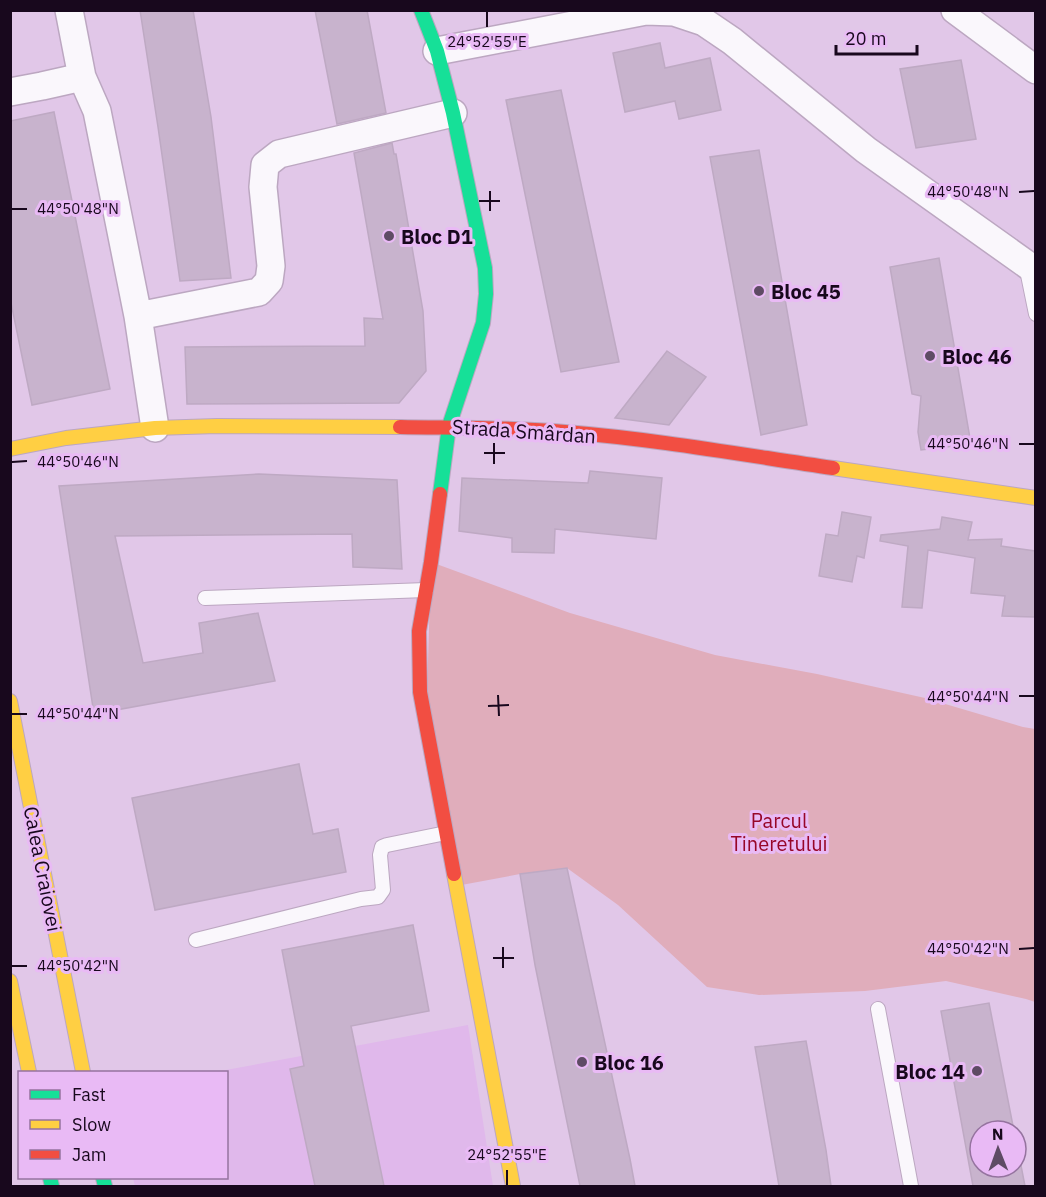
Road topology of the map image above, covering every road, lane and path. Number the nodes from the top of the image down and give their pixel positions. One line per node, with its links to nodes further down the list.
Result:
1 (69, 10): 6 (street)
2 (421, 10): 4 (street)
3 (955, 10): 5 (street)
4 (437, 51): 8 (street); 9 (street)
5 (1035, 70)
6 (82, 77): 7 (street); 11 (street)
7 (10, 92)
8 (453, 113): 11 (street); 12 (street)
9 (1031, 268): 10 (lane)
10 (1035, 314)
11 (138, 316): 13 (street)
12 (449, 426): 13 (street, Strada Smârdan); 15 (street, Strada Smârdan); 16 (street)
13 (155, 428): 14 (street, Strada Smârdan)
14 (10, 448)
15 (1035, 498)
16 (426, 590): 17 (lane); 19 (street)
17 (205, 598)
18 (10, 701): 24 (street, Calea Craiovei)
19 (446, 833): 20 (lane); 25 (street)
20 (196, 940)
21 (10, 981): 23 (street)
22 (878, 1009): 26 (lane)
23 (29, 1071)
24 (83, 1071)
25 (513, 1186)
26 (911, 1186)

